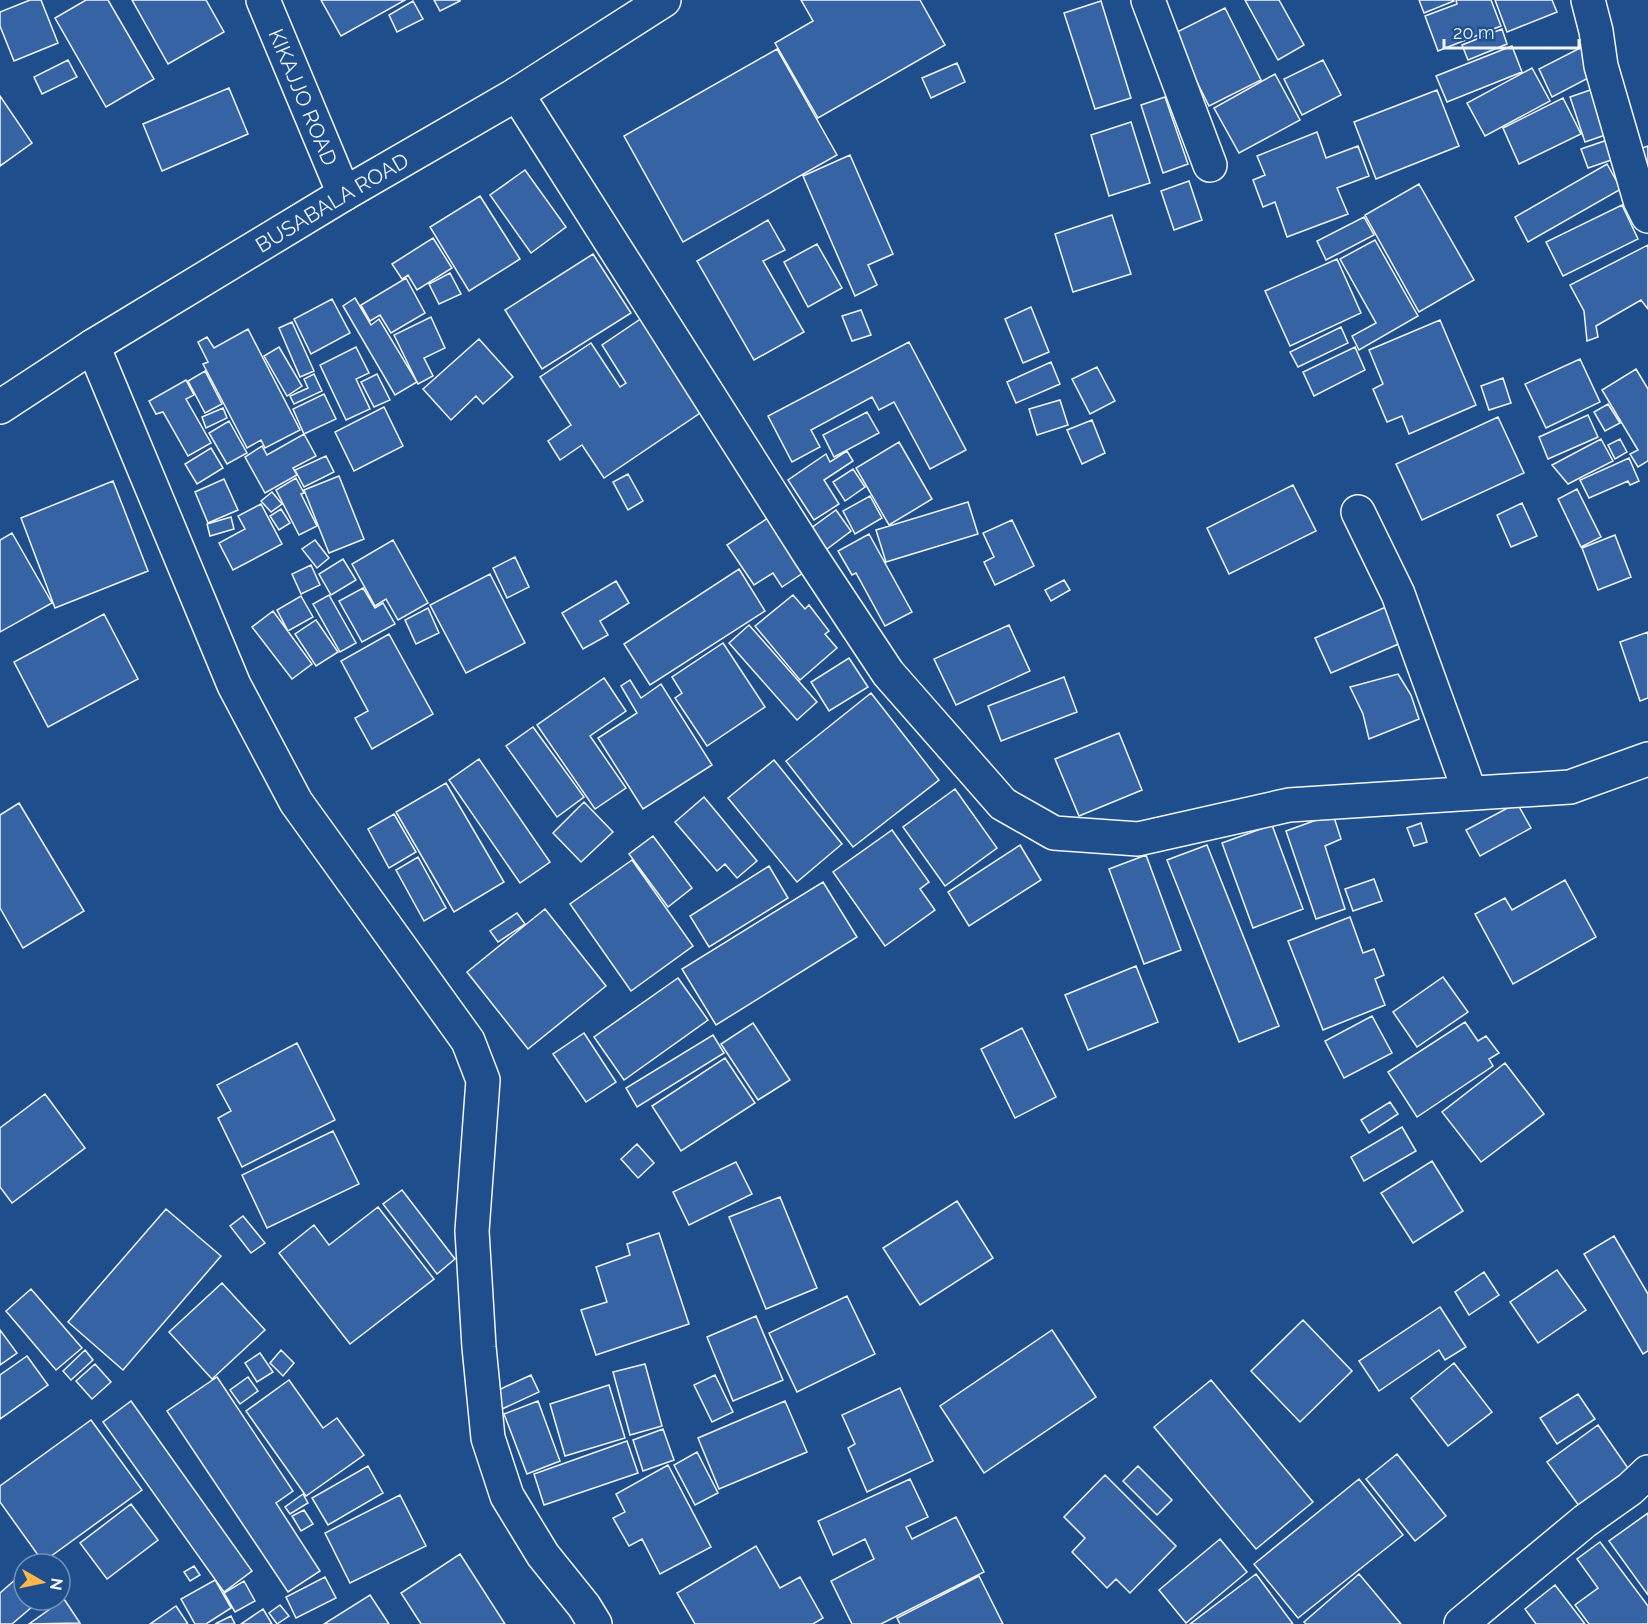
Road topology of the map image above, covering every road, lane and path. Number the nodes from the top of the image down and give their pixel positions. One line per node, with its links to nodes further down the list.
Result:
1 (263, 0): 7 (street, KIKAJJO ROAD)
2 (664, 0): 5 (street, BUSABALA ROAD)
3 (1148, 0): 6 (street)
4 (1588, 0): 8 (street)
5 (517, 94): 7 (street, BUSABALA ROAD); 13 (street)
6 (1210, 165)
7 (344, 194): 9 (street, BUSABALA ROAD)
8 (1648, 216)
9 (93, 346): 10 (street, BUSABALA ROAD); 15 (street)
10 (0, 407)
11 (1358, 512): 13 (street)
12 (1648, 759): 13 (street)
13 (1470, 793)
14 (1648, 1472): 16 (street)
15 (595, 1624)
16 (1461, 1624)

